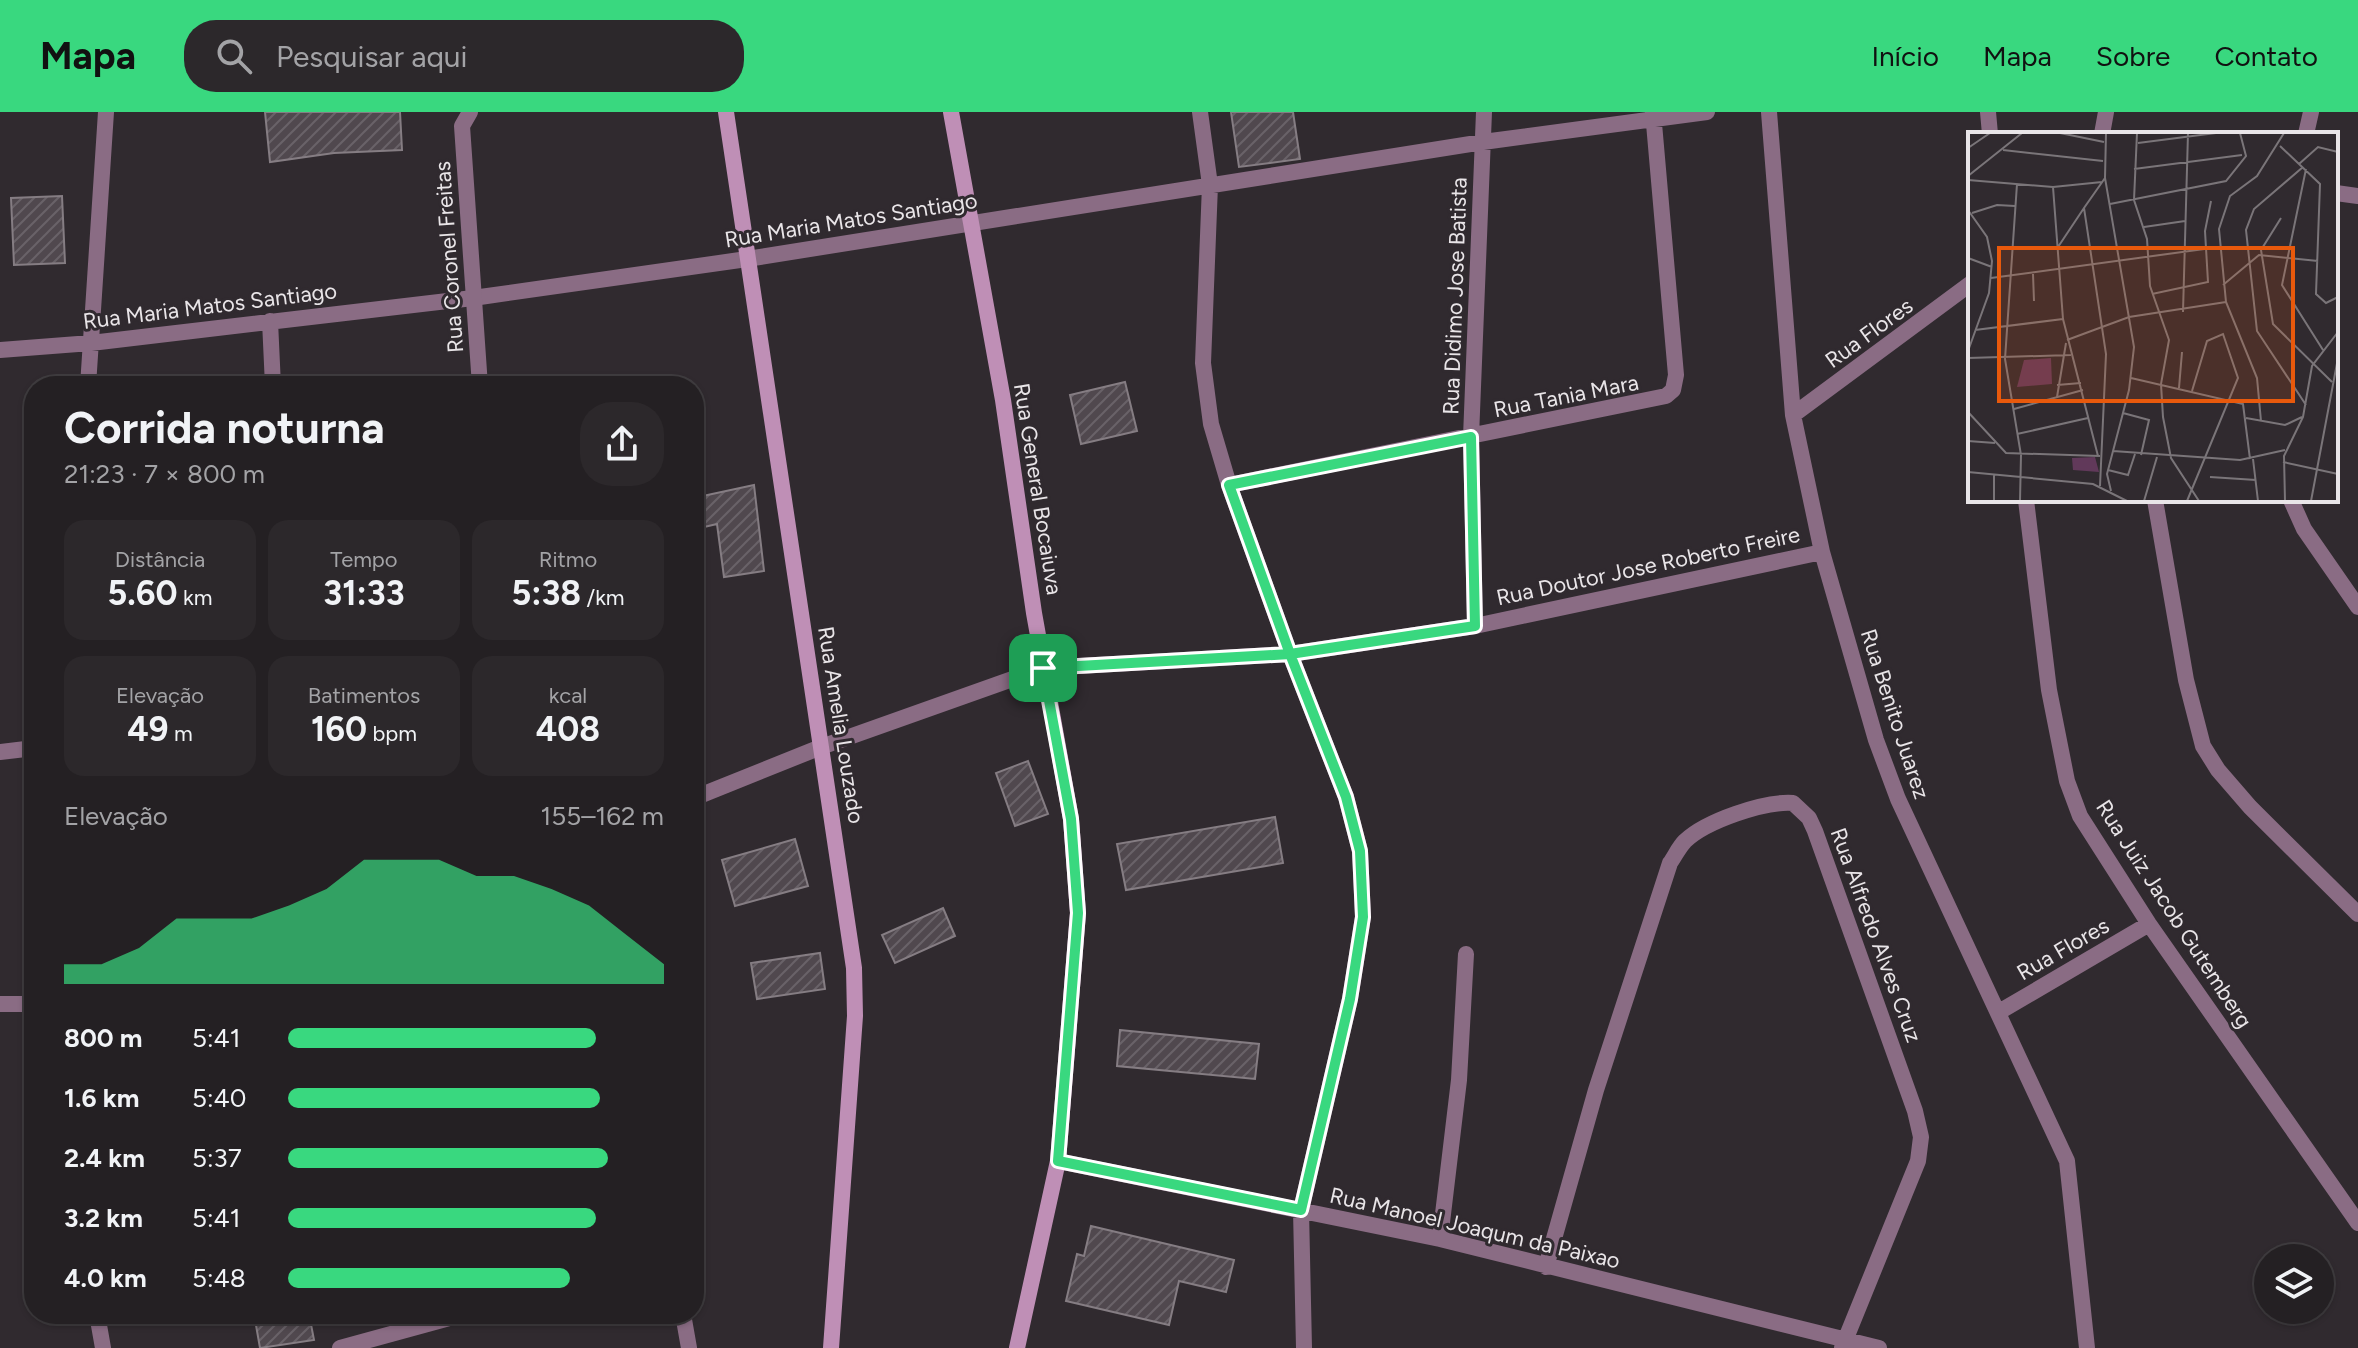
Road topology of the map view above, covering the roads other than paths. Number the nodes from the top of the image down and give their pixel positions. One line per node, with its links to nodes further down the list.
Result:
1 (106, 112): 25 (street)
2 (726, 112): 21 (main road, Rua Amelia Louzado)
3 (951, 112): 20 (main road, Rua General Bocaiuva)
4 (1200, 112): 17 (street)
5 (1484, 112): 16 (street, Rua Didimo Jose Batista)
6 (1707, 112): 11 (street, Rua Maria Matos Santiago)
7 (1769, 112): 30 (street, Rua Benito Juarez)
8 (1988, 112): 13 (street)
9 (2106, 112): 14 (street)
10 (2311, 112): 15 (street)
11 (1653, 115): 16 (street, Rua Maria Matos Santiago); 31 (street, Rua Tania Mara)
12 (465, 117): 23 (street, Rua Coronel Freitas)
13 (1990, 132)
14 (2102, 132)
15 (2306, 132)
16 (1483, 142): 17 (street, Rua Maria Matos Santiago); 31 (street, Rua Didimo Jose Batista)
17 (1210, 185): 20 (street, Rua Maria Matos Santiago); 32 (street)
18 (2338, 193): 19 (street)
19 (2358, 196)
20 (970, 223): 21 (street, Rua Maria Matos Santiago); 40 (main road, Rua General Bocaiuva)
21 (747, 259): 23 (street, Rua Maria Matos Santiago); 41 (main road, Rua Amelia Louzado)
22 (1968, 285): 30 (street, Rua Flores)
23 (473, 298): 24 (street, Rua Maria Matos Santiago); 29 (street, Rua Coronel Freitas)
24 (270, 321): 25 (street, Rua Maria Matos Santiago); 28 (street)
25 (91, 343): 26 (street, Rua Maria Matos Santiago); 27 (street)
26 (0, 350)
27 (89, 376)
28 (273, 376)
29 (479, 376)
30 (1793, 415): 36 (street, Rua Benito Juarez)
31 (1471, 437): 32 (street, Rua Tania Mara); 38 (street, Rua Didimo Jose Batista)
32 (1229, 485): 39 (street)
33 (2026, 502): 46 (street, Rua Juiz Jacob Gutemberg)
34 (2155, 502): 45 (street)
35 (2292, 502): 37 (street)
36 (1822, 552): 38 (street, Rua Doutor Jose Roberto Freire); 50 (street, Rua Benito Juarez)
37 (2358, 607)
38 (1475, 626): 39 (street, Rua Doutor Jose Roberto Freire)
39 (1290, 654): 40 (street, Rua Doutor Jose Roberto Freire); 52 (street)
40 (1043, 668): 41 (street, Rua Doutor Jose Roberto Freire); 51 (main road, Rua General Bocaiuva)
41 (821, 747): 44 (street, Rua Doutor Jose Roberto Freire); 63 (main road, Rua Amelia Louzado)
42 (24, 749): 43 (street)
43 (0, 752)
44 (704, 794)
45 (2358, 914)
46 (2149, 924): 50 (street, Rua Flores); 53 (street, Rua Juiz Jacob Gutemberg)
47 (1466, 954): 54 (street)
48 (0, 1004): 49 (street)
49 (24, 1004)
50 (1999, 1012): 67 (street, Rua Benito Juarez)
51 (1058, 1161): 52 (street, Rua Manoel Joaqum da Paixao); 64 (main road, Rua General Bocaiuva)
52 (1301, 1210): 54 (street, Rua Manoel Joaqum da Paixao); 65 (street)
53 (2358, 1223)
54 (1440, 1239): 55 (street, Rua Manoel Joaqum da Paixao)
55 (1546, 1267): 59 (street, Rua Manoel Joaqum da Paixao); 59 (street, Rua Alfredo Alves Cruz)
56 (99, 1324): 60 (street)
57 (426, 1324): 61 (street)
58 (685, 1324): 62 (street)
59 (1844, 1343): 66 (street, Rua Manoel Joaqum da Paixao)
60 (103, 1348)
61 (340, 1348)
62 (689, 1348)
63 (831, 1348)
64 (1017, 1348)
65 (1304, 1348)
66 (1879, 1348)
67 (2087, 1348)

